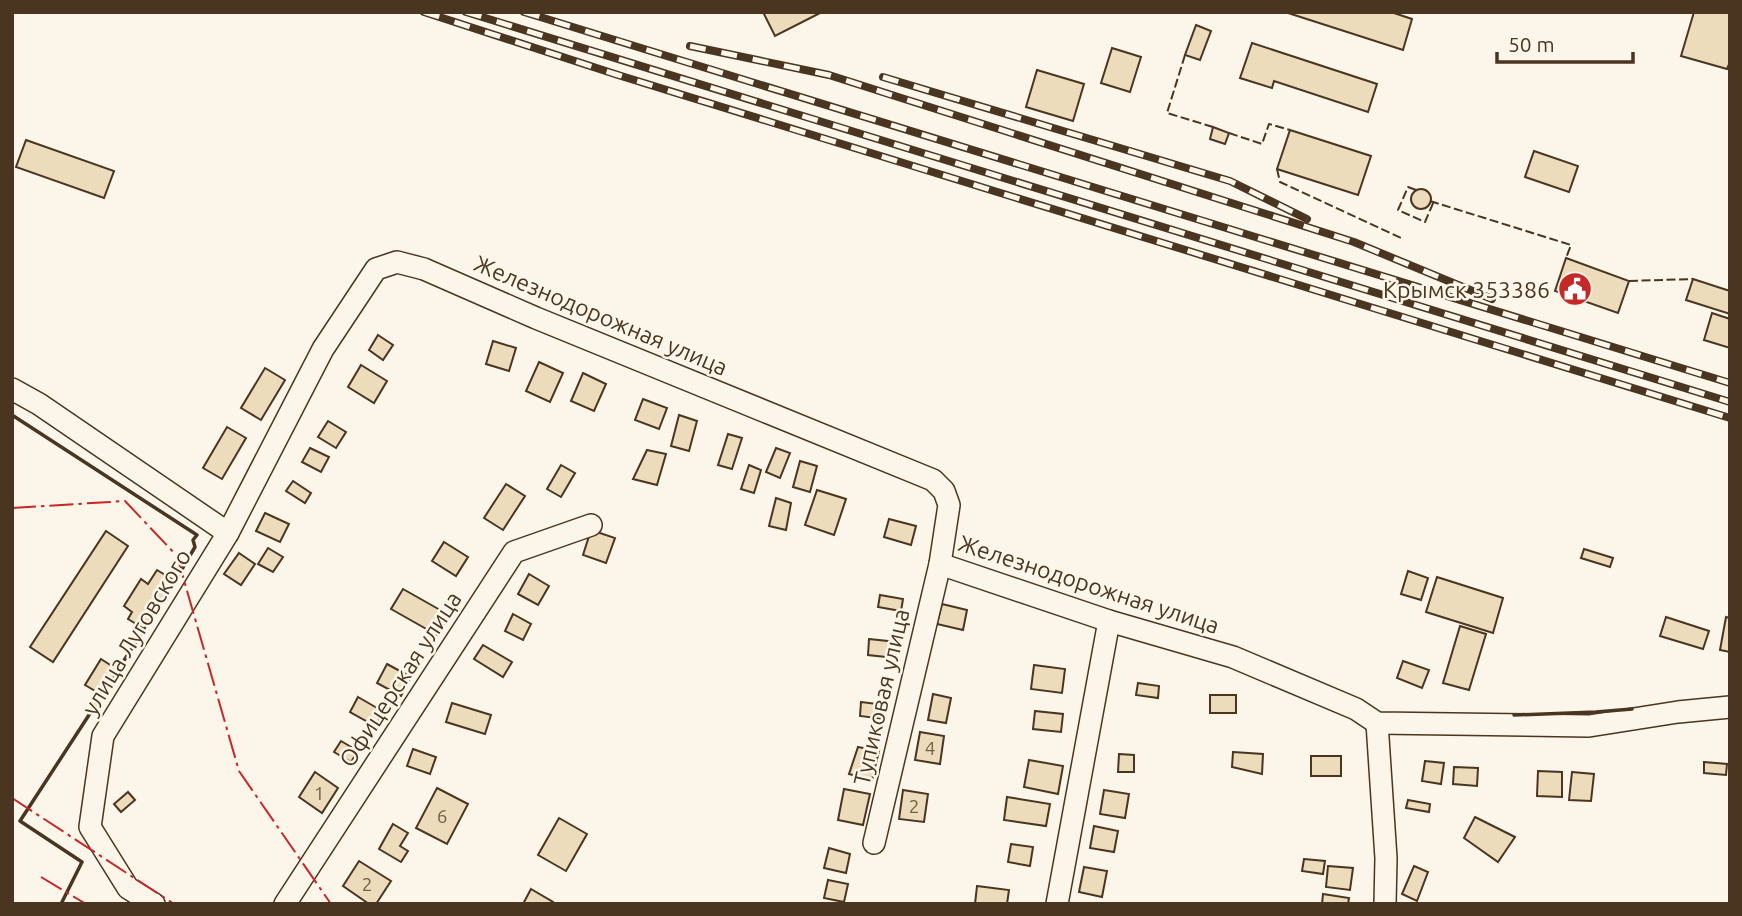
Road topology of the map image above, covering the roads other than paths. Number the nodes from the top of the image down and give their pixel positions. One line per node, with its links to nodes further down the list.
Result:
1 (376, 270): 4 (street, улица Луговского); 5 (street, Железнодорожная улица)
2 (12, 389): 4 (street)
3 (591, 525): 11 (street, Офицерская улица)
4 (228, 533): 10 (street, улица Луговского)
5 (940, 564): 6 (street, Железнодорожная улица); 9 (street, Тупиковая улица)
6 (1109, 621): 8 (street, Железнодорожная улица); 12 (street)
7 (1730, 707): 8 (street, Железнодорожная улица)
8 (1377, 723): 13 (street)
9 (874, 843)
10 (155, 904)
11 (285, 904)
12 (1058, 904)
13 (1385, 904)

